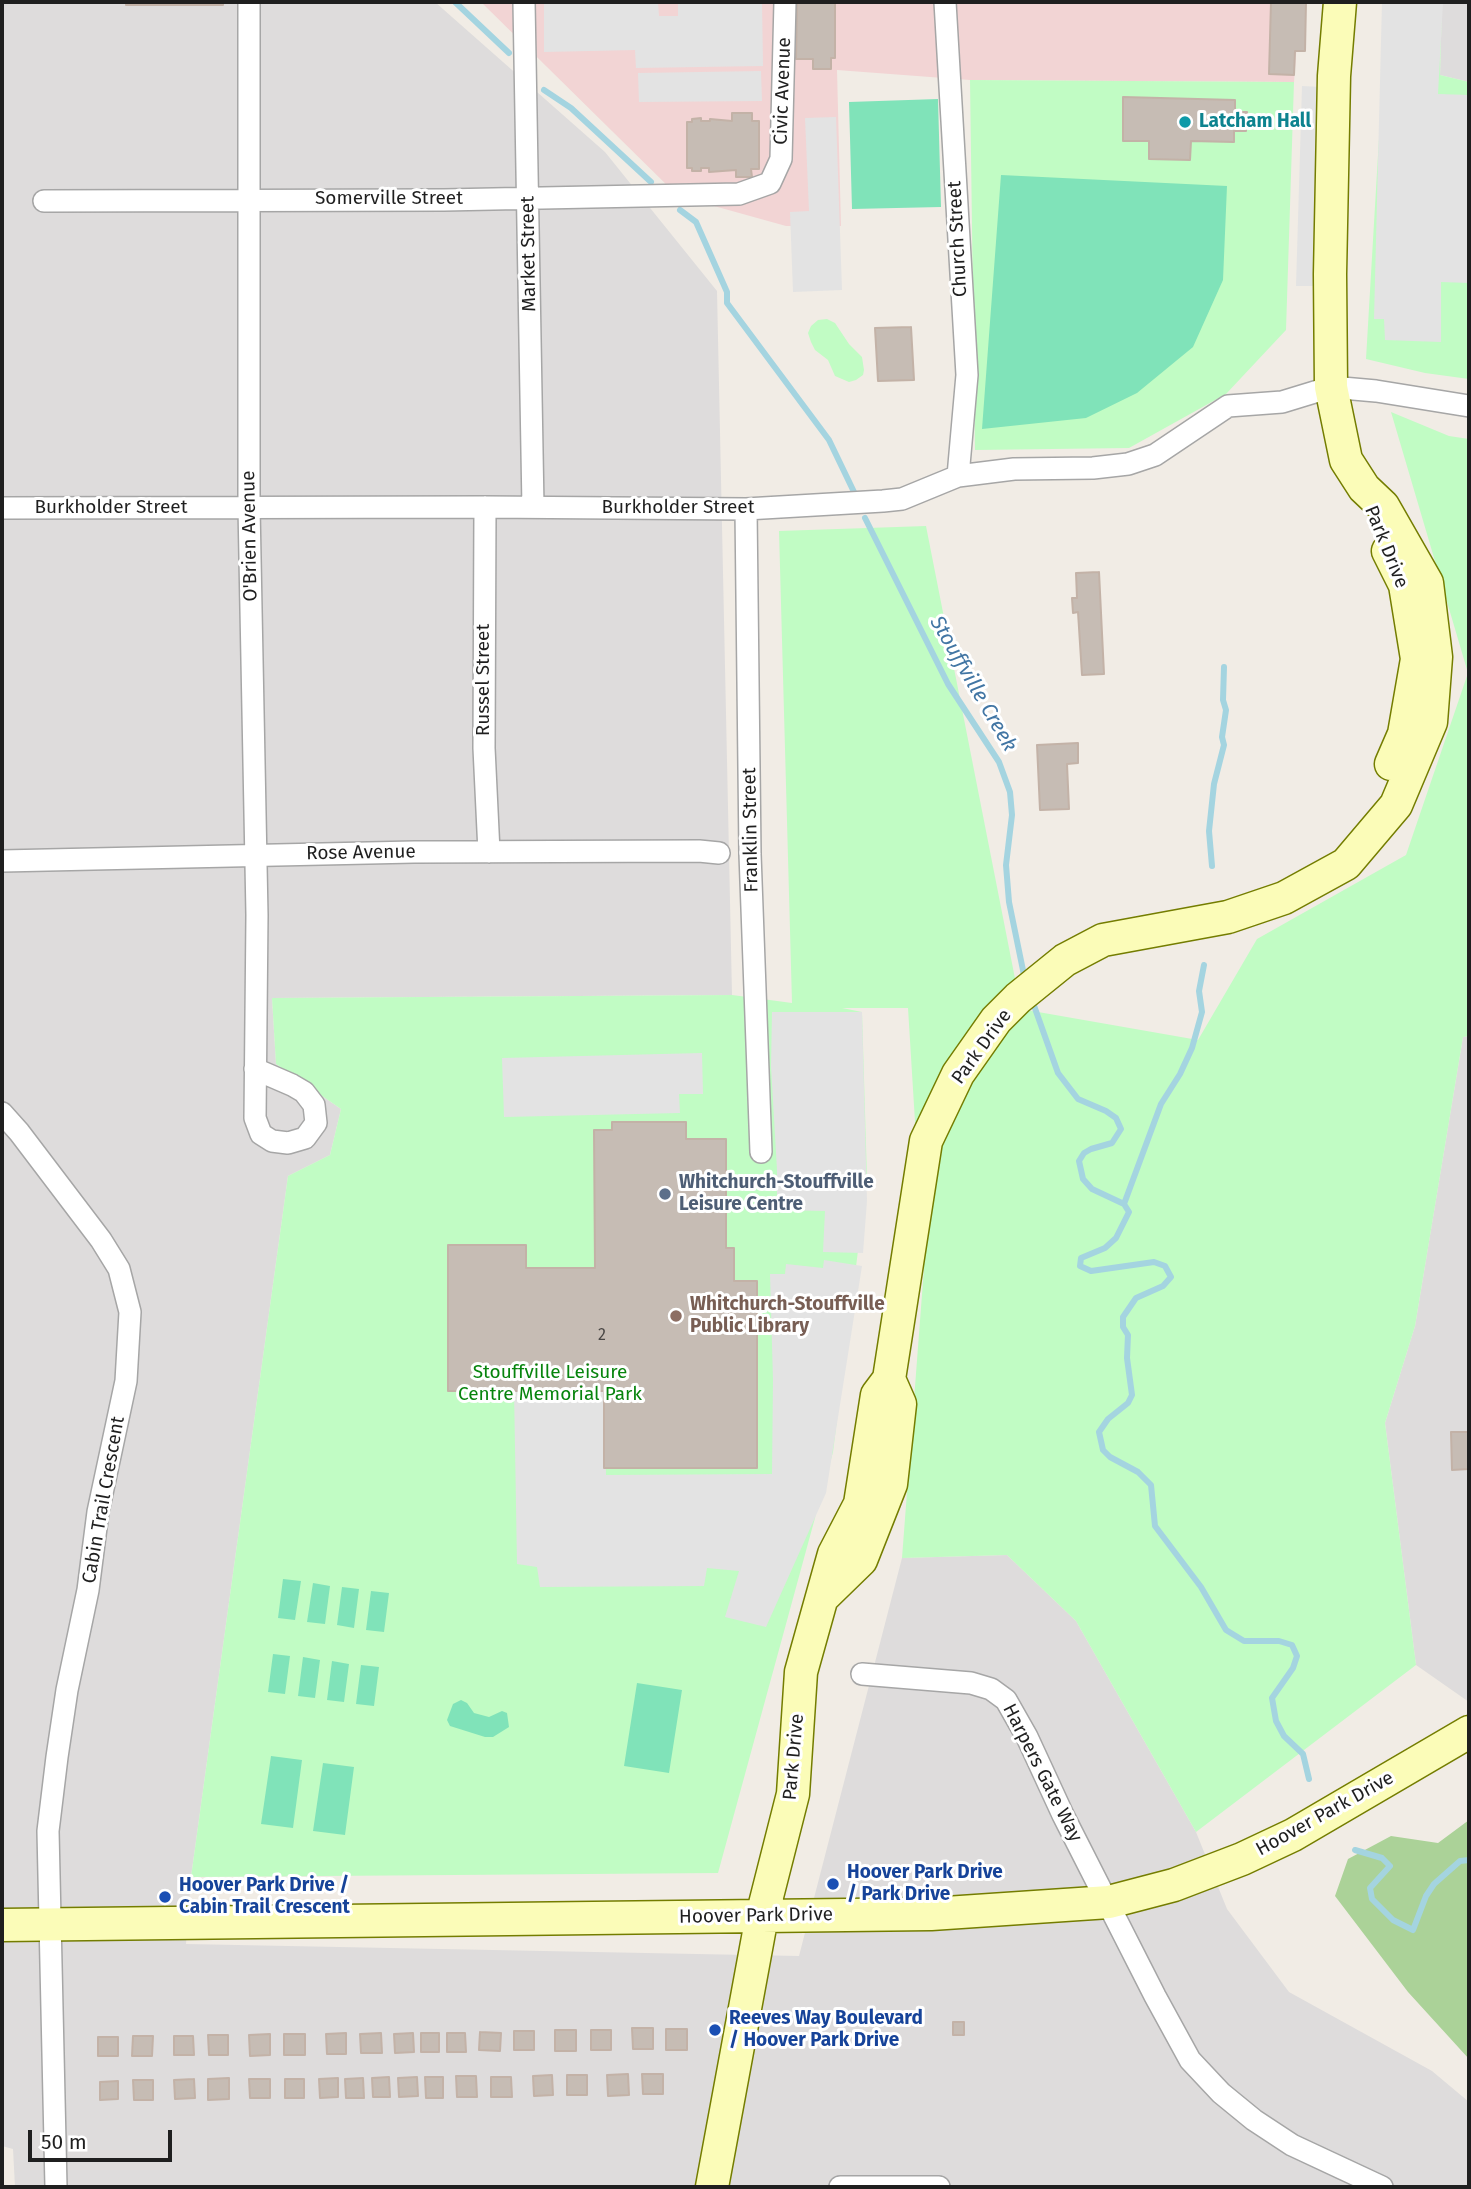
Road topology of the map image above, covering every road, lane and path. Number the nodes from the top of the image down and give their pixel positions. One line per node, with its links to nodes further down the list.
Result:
1 (249, 2): 8 (street, O'Brien Avenue)
2 (524, 2): 7 (street, Market Street)
3 (785, 2): 6 (street, Civic Avenue)
4 (946, 2): 12 (street, Church Street)
5 (1340, 2): 10 (street, Park Drive)
6 (735, 194): 7 (street, Somerville Street)
7 (528, 198): 8 (street, Somerville Street); 15 (street, Market Street)
8 (251, 200): 9 (street, Somerville Street); 14 (street, O'Brien Avenue)
9 (44, 201)
10 (1331, 387): 11 (street); 12 (street, Burkholder Street); 28 (street, Park Drive)
11 (1469, 406)
12 (958, 476): 17 (street, Burkholder Street)
13 (485, 506): 14 (street, Burkholder Street); 15 (street, Burkholder Street); 18 (street, Russel Street)
14 (249, 507): 16 (street, Burkholder Street); 20 (street, O'Brien Avenue)
15 (533, 507): 17 (street, Burkholder Street)
16 (2, 509)
17 (746, 509): 24 (street, Franklin Street)
18 (489, 852): 19 (street, Rose Avenue); 20 (street, Rose Avenue)
19 (719, 853)
20 (256, 854): 21 (street, Rose Avenue); 22 (street, O'Brien Avenue)
21 (2, 861)
22 (255, 1069)
23 (2, 1113): 30 (street, Cabin Trail Crescent)
24 (761, 1152)
25 (862, 1674): 27 (street, Harpers Gate Way)
26 (1469, 1732): 27 (street, Hoover Park Drive)
27 (1109, 1902): 28 (street, Hoover Park Drive); 35 (street, Harpers Gate Way)
28 (762, 1916): 30 (street, Hoover Park Drive); 32 (street, Park Drive)
29 (2, 1925): 30 (street, Hoover Park Drive)
30 (49, 1925): 31 (street, Cabin Trail Crescent)
31 (56, 2187)
32 (712, 2187)
33 (840, 2187): 34 (street)
34 (939, 2187)
35 (1382, 2187)

